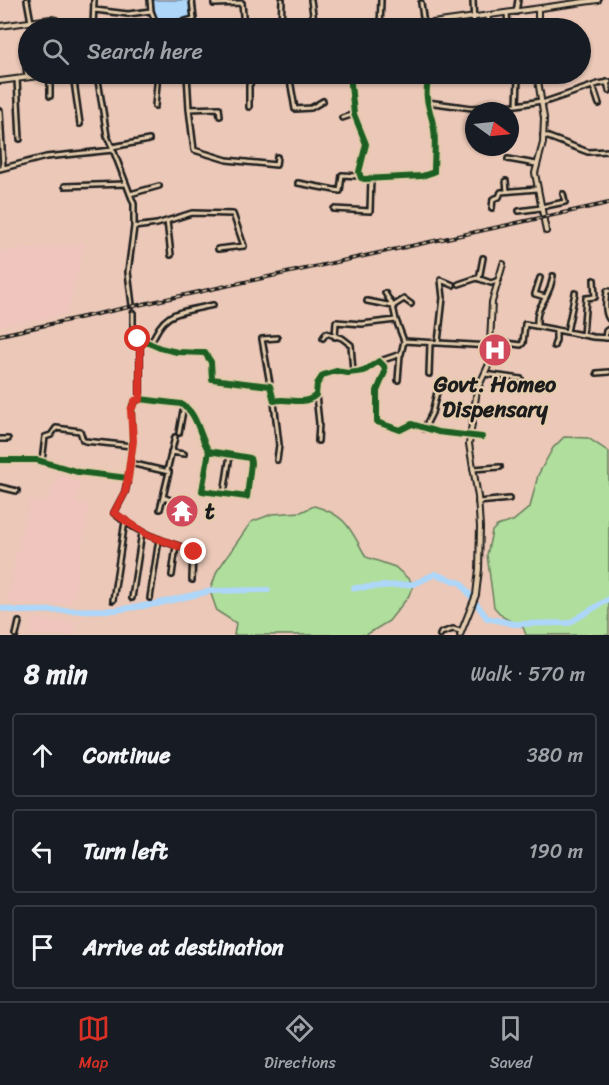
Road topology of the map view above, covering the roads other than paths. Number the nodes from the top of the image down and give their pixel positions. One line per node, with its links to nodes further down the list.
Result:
1 (27, 0): 19 (street)
2 (94, 0): 13 (street)
3 (150, 0): 15 (street)
4 (192, 0): 22 (street)
5 (214, 0): 23 (street)
6 (282, 0): 24 (street)
7 (311, 0): 25 (street)
8 (381, 0): 26 (street)
9 (473, 0): 28 (street)
10 (518, 0): 16 (street)
11 (598, 0): 14 (main road)
12 (421, 3): 27 (street)
13 (95, 9): 15 (street); 20 (street)
14 (538, 9): 16 (main road); 30 (main road)
15 (151, 11): 21 (street)
16 (516, 12): 17 (main road)
17 (507, 13): 18 (main road); 29 (street)
18 (488, 16): 28 (main road)
19 (30, 18)
20 (94, 18)
21 (154, 18)
22 (194, 18)
23 (243, 18)
24 (281, 18)
25 (314, 18)
26 (380, 18)
27 (424, 18)
28 (475, 18)
29 (507, 18)
30 (538, 18)
31 (18, 24): 32 (main road)
32 (0, 26)
33 (17, 79): 34 (main road); 66 (street)
34 (0, 81)
35 (608, 82): 47 (street); 48 (street)
36 (51, 84): 49 (street)
37 (74, 84): 64 (street)
38 (99, 84): 68 (street)
39 (157, 84): 56 (street)
40 (188, 84): 59 (street)
41 (250, 84): 57 (street)
42 (290, 84): 50 (street)
43 (351, 84): 61 (street)
44 (429, 84): 51 (street)
45 (518, 84): 52 (street)
46 (538, 84): 53 (main road)
47 (593, 86): 53 (street); 54 (street)
48 (609, 91)
49 (50, 96)
50 (323, 101)
51 (427, 102): 58 (street); 75 (street)
52 (517, 102)
53 (541, 102): 55 (street); 65 (main road)
54 (599, 104)
55 (519, 105)
56 (154, 106)
57 (249, 107)
58 (465, 107)
59 (189, 109): 62 (street); 70 (street)
60 (0, 111): 73 (street)
61 (354, 114): 63 (street); 74 (street)
62 (220, 116)
63 (342, 118)
64 (80, 124)
65 (543, 135): 69 (street); 72 (main road)
66 (20, 139)
67 (149, 140): 68 (street)
68 (113, 148): 73 (street); 78 (street)
69 (609, 151)
70 (278, 157)
71 (508, 159): 72 (street)
72 (536, 164): 81 (main road)
73 (2, 168)
74 (359, 176): 75 (street); 77 (street)
75 (371, 178): 87 (street)
76 (506, 181): 82 (street)
77 (298, 183)
78 (125, 184): 79 (street); 83 (street)
79 (65, 186)
80 (159, 186): 83 (street)
81 (537, 189): 82 (street); 86 (main road)
82 (507, 191): 85 (street)
83 (130, 194): 90 (street)
84 (563, 194): 86 (street)
85 (492, 208)
86 (541, 208): 88 (street); 91 (main road)
87 (334, 209)
88 (519, 211)
89 (167, 221): 90 (street); 92 (street); 93 (street)
90 (134, 227): 109 (street)
91 (546, 231)
92 (218, 249)
93 (171, 255)
94 (483, 258): 98 (street)
95 (503, 264): 99 (main road)
96 (553, 276): 106 (street)
97 (540, 278): 106 (street)
98 (479, 279): 99 (street); 101 (street)
99 (499, 280): 129 (main road)
100 (594, 280): 120 (street)
101 (459, 284)
102 (453, 285): 118 (street)
103 (609, 291): 113 (street)
104 (385, 293): 111 (street)
105 (575, 293): 119 (street)
106 (545, 297): 115 (street)
107 (367, 301): 111 (street)
108 (411, 304): 111 (street)
109 (132, 305)
110 (213, 305): 130 (street)
111 (393, 306): 114 (street)
112 (133, 313): 125 (street)
113 (609, 319)
114 (396, 320): 121 (street); 126 (street)
115 (537, 326): 117 (street); 129 (street)
116 (609, 328): 124 (street)
117 (556, 330): 119 (street); 131 (street)
118 (438, 332): 127 (street); 128 (street)
119 (567, 332): 120 (street)
120 (583, 335): 124 (street)
121 (335, 336): 123 (street); 134 (street)
122 (277, 338): 142 (street)
123 (323, 338)
124 (607, 338)
125 (140, 339): 130 (street); 144 (street)
126 (404, 341): 127 (street); 132 (street)
127 (430, 342): 128 (street); 137 (street)
128 (438, 342): 129 (street)
129 (491, 343): 138 (main road)
130 (151, 344): 142 (street)
131 (554, 346)
132 (399, 355): 133 (street); 140 (street)
133 (379, 361): 134 (street); 149 (street)
134 (353, 372): 143 (street)
135 (609, 372): 136 (street)
136 (597, 373)
137 (429, 374)
138 (485, 374): 139 (street); 148 (main road)
139 (521, 379)
140 (398, 380)
141 (439, 384): 149 (street)
142 (270, 386): 145 (street)
143 (316, 395): 145 (street); 156 (street)
144 (140, 399): 146 (street); 157 (street)
145 (274, 401): 163 (street)
146 (184, 405): 150 (street); 158 (street)
147 (449, 409): 148 (street)
148 (474, 412): 151 (main road)
149 (424, 429): 151 (street)
150 (179, 433)
151 (470, 435): 153 (street); 167 (main road)
152 (175, 437): 159 (street)
153 (482, 437)
154 (0, 439): 155 (street)
155 (8, 439)
156 (318, 441)
157 (132, 446): 164 (street); 165 (street)
158 (209, 451): 161 (street); 172 (street)
159 (171, 452): 160 (street); 168 (street)
160 (184, 454)
161 (230, 455): 172 (street); 172 (street)
162 (0, 460): 164 (street)
163 (277, 460)
164 (42, 461): 169 (street)
165 (130, 463): 168 (street); 169 (street)
166 (500, 467): 167 (street)
167 (473, 470): 176 (main road)
168 (166, 471): 173 (street)
169 (128, 478): 178 (street)
170 (0, 487): 171 (street)
171 (17, 491)
172 (224, 494)
173 (163, 497): 175 (street); 177 (street)
174 (509, 499): 176 (street)
175 (175, 502)
176 (478, 502): 188 (main road)
177 (160, 509)
178 (125, 520): 179 (street); 186 (street)
179 (142, 532): 180 (street); 184 (street)
180 (159, 539): 181 (street); 185 (street)
181 (176, 546): 182 (street); 183 (street)
182 (172, 575)
183 (192, 580)
184 (132, 598)
185 (150, 598)
186 (113, 600)
187 (19, 622): 189 (street)
188 (460, 633): 190 (street)
189 (16, 635)
190 (440, 635)

